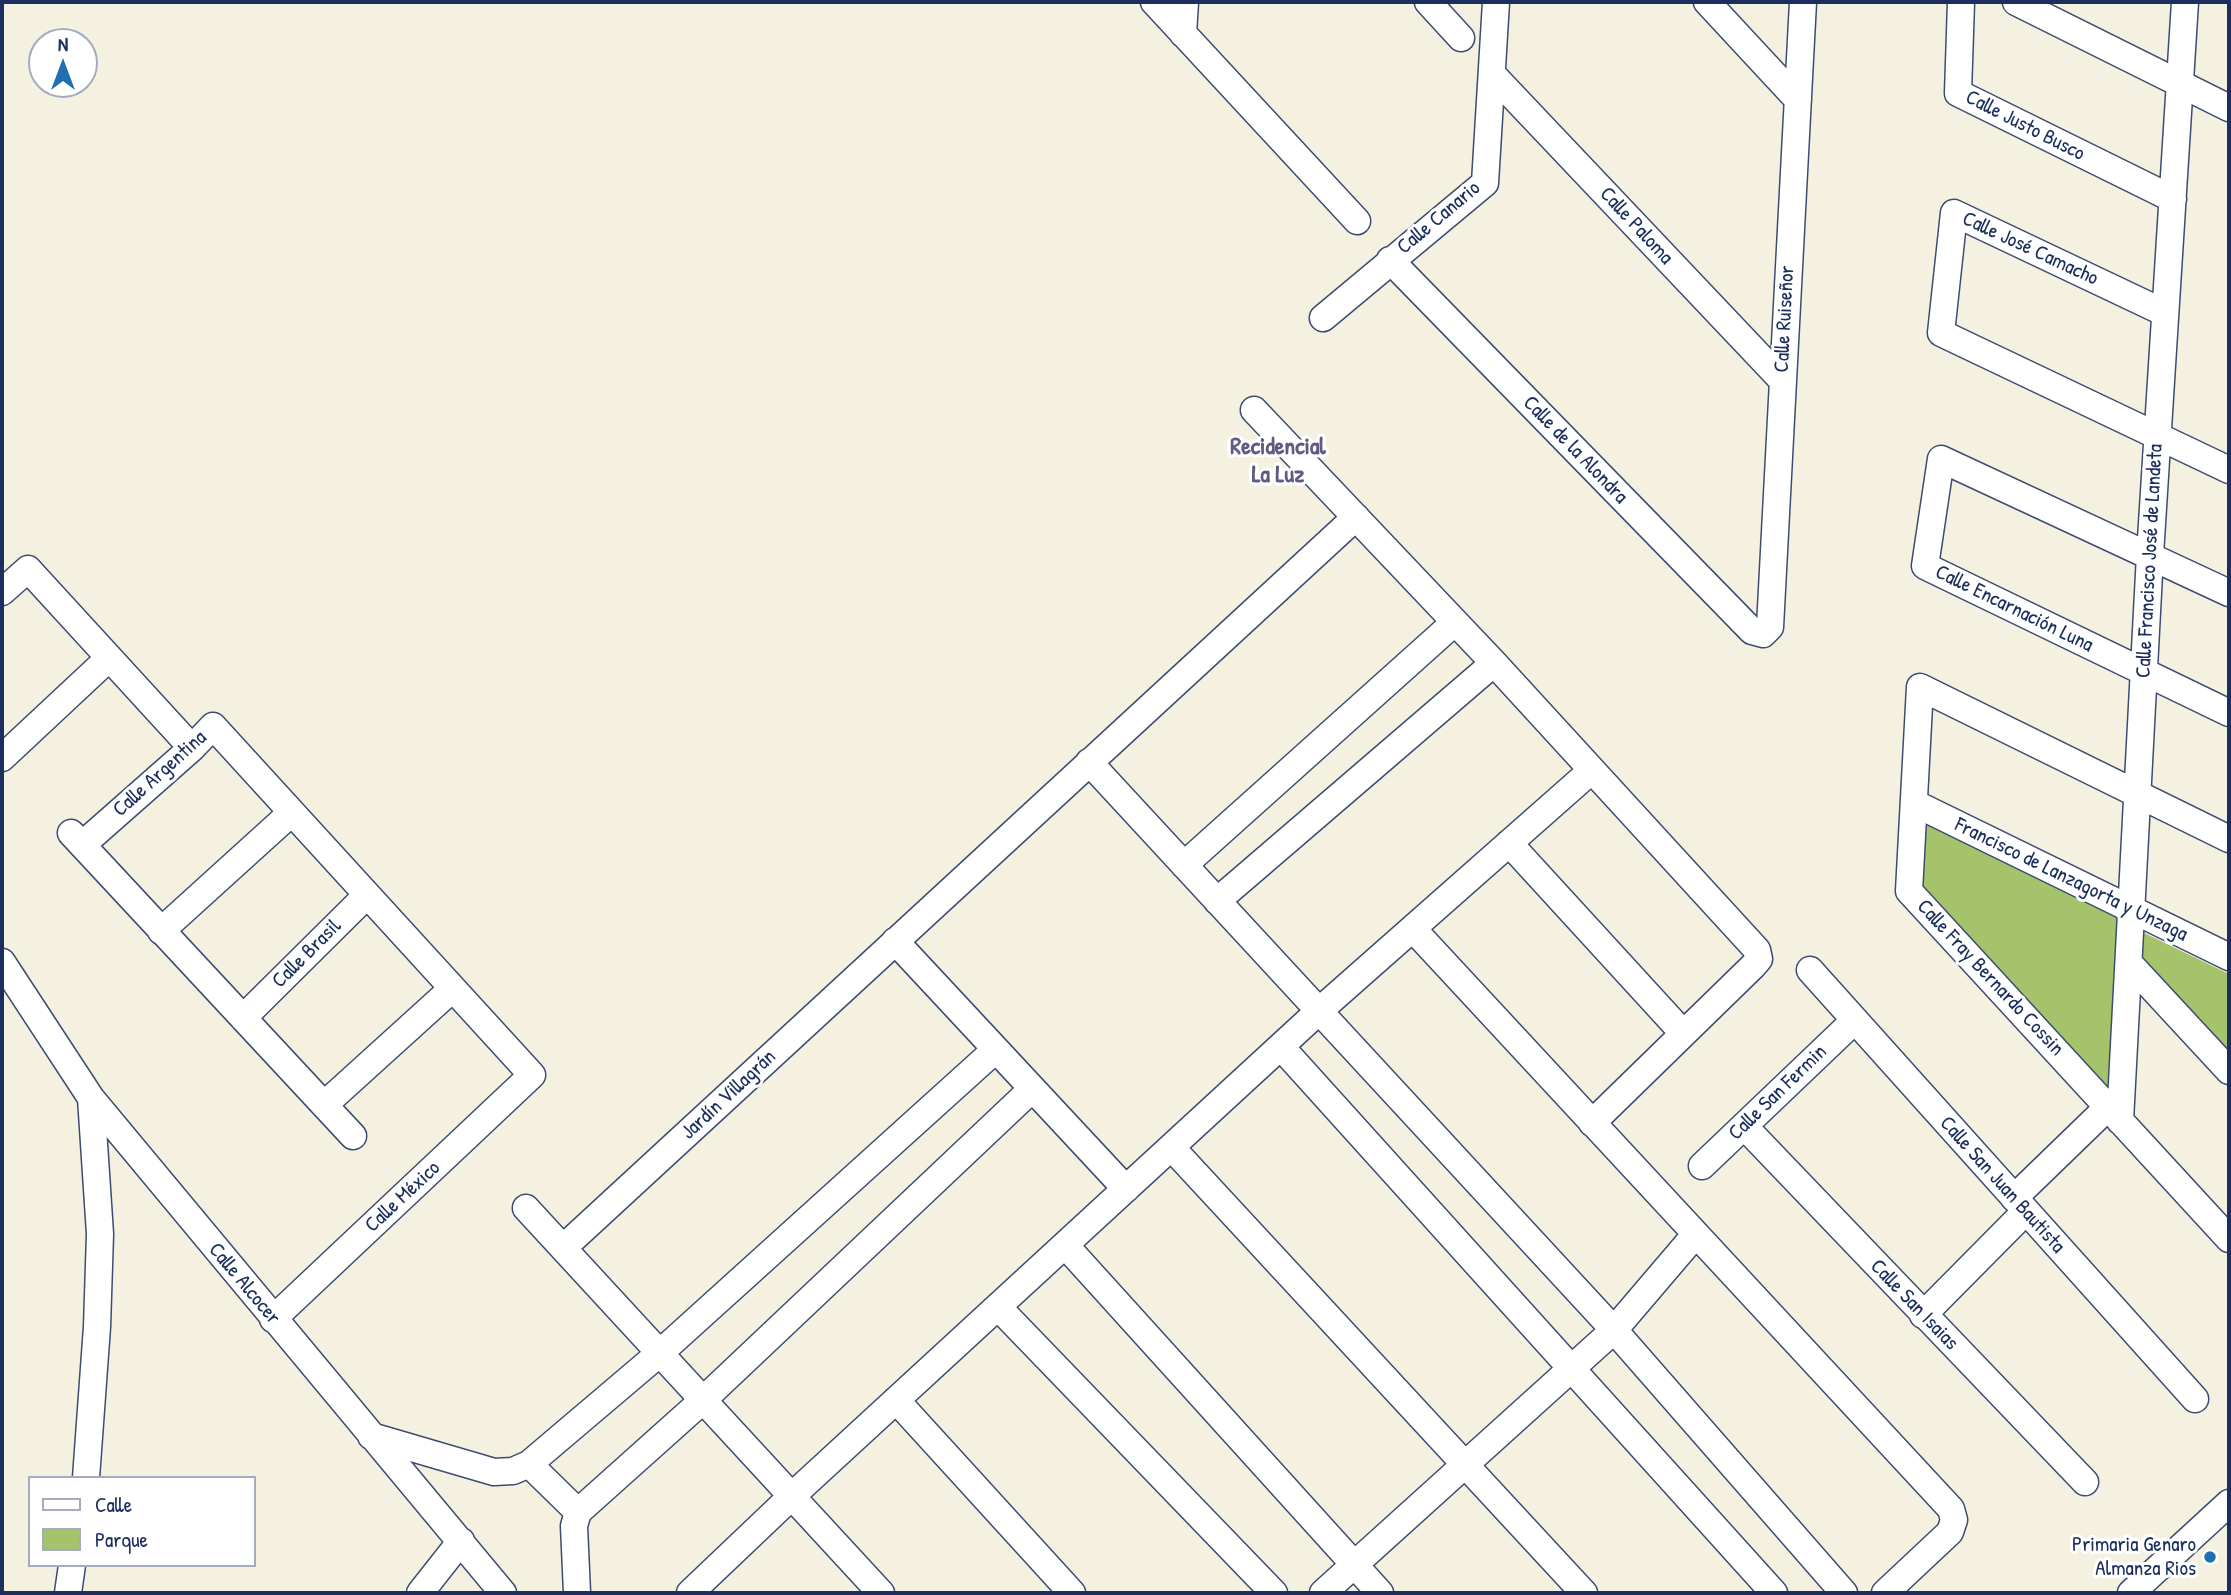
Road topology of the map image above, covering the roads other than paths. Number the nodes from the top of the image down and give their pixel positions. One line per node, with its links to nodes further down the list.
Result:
1 (1154, 2): 10 (street)
2 (1185, 2): 10 (street)
3 (1428, 2): 11 (street)
4 (1496, 2): 12 (street, Calle Canario)
5 (1707, 2): 14 (street)
6 (1803, 2): 14 (street, Calle Ruiseñor)
7 (1961, 2): 16 (street, Calle Justo Busco)
8 (2016, 2): 13 (street)
9 (2186, 2): 13 (street, Calle Francisco José de Landeta)
10 (1183, 34): 17 (street)
11 (1461, 38)
12 (1492, 74): 18 (street, Calle Canario); 21 (street, Calle Paloma)
13 (2180, 85): 15 (street); 16 (street, Calle Francisco José de Landeta)
14 (1798, 100): 21 (street, Calle Ruiseñor)
15 (2229, 108)
16 (2173, 200): 19 (street, Calle Francisco José de Landeta)
17 (1357, 221)
18 (1390, 260): 20 (street, Calle Canario); 30 (street, Calle de la Alondra)
19 (2165, 313): 23 (street, Calle Francisco José de Landeta); 23 (street, Calle José Camacho)
20 (1322, 318)
21 (1781, 379): 30 (street, Calle Ruiseñor)
22 (1254, 410): 25 (street)
23 (2158, 435): 24 (street); 26 (street, Calle Francisco José de Landeta)
24 (2229, 470)
25 (1356, 517): 29 (street); 36 (street, Jardín Villagrán)
26 (2150, 555): 28 (street); 33 (street, Calle Francisco José de Landeta); 33 (street, Calle Encarnación Luna)
27 (2, 592): 31 (street)
28 (2229, 593)
29 (1455, 622): 32 (street); 44 (street)
30 (1763, 634)
31 (109, 658): 35 (street); 37 (street)
32 (1494, 663): 38 (street); 46 (street)
33 (2144, 673): 34 (street); 39 (street, Calle Francisco José de Landeta)
34 (2229, 713)
35 (192, 748): 41 (street, Calle Argentina); 49 (street, Calle Argentina)
36 (1089, 762): 44 (street); 50 (street, Jardín Villagrán)
37 (5, 765)
38 (1592, 770): 43 (street); 59 (street)
39 (2137, 795): 40 (street, Calle Fray Bernardo Cossin); 42 (street); 47 (street, Calle Francisco José de Landeta)
40 (1914, 803): 47 (street, Francisco de Lanzagorta y Unzaga); 66 (street, Calle Fray Bernardo Cossin)
41 (290, 814): 45 (street, Calle Argentina); 49 (street)
42 (2229, 839)
43 (1509, 843): 48 (street); 59 (street)
44 (1184, 865): 46 (street)
45 (366, 896): 55 (street); 57 (street, Calle Brasil)
46 (1217, 901): 56 (street)
47 (2131, 910): 51 (street, Francisco de Lanzagorta y Unzaga); 53 (street, Calle Francisco José de Landeta)
48 (1413, 929): 56 (street); 67 (street)
49 (162, 931): 57 (street, Calle Argentina)
50 (895, 941): 61 (street); 78 (street, Jardín Villagrán)
51 (2229, 957)
52 (2, 962): 64 (street, Calle Alcocer)
53 (2129, 963): 62 (street); 66 (street, Calle Francisco José de Landeta)
54 (1810, 970): 58 (street, Calle San Juan Bautista)
55 (452, 989): 65 (street); 81 (street, Calle México)
56 (1318, 1011): 60 (street); 82 (street)
57 (243, 1018): 65 (street)
58 (1855, 1020): 68 (street, Calle San Fermin); 73 (street, Calle San Juan Bautista)
59 (1683, 1033): 67 (street)
60 (1282, 1048): 70 (street); 84 (street)
61 (994, 1051): 63 (street); 83 (street)
62 (2229, 1071)
63 (1031, 1090): 72 (street); 87 (street)
64 (91, 1098): 81 (street, Calle Alcocer); 91 (street)
65 (324, 1105): 69 (street)
66 (2114, 1114): 73 (street); 76 (street, Calle Fray Bernardo Cossin)
67 (1592, 1123): 75 (street)
68 (1744, 1126): 71 (street, Calle San Fermin); 80 (street, Calle San Isaias)
69 (353, 1136)
70 (1172, 1148): 72 (street); 90 (street)
71 (1702, 1166)
72 (1126, 1189): 77 (street)
73 (2020, 1205): 80 (street); 85 (street, Calle San Juan Bautista)
74 (526, 1208): 78 (street)
75 (1695, 1235): 82 (street); 112 (street)
76 (2229, 1239)
77 (1065, 1245): 79 (street); 97 (street)
78 (563, 1248): 83 (street)
79 (998, 1307): 86 (street); 106 (street)
80 (1923, 1315): 92 (street, Calle San Isaias)
81 (273, 1320): 88 (street, Calle Alcocer)
82 (1614, 1330): 84 (street); 111 (street)
83 (661, 1352): 87 (street); 89 (street)
84 (1571, 1369): 90 (street); 110 (street)
85 (2195, 1399)
86 (896, 1400): 93 (street); 105 (street)
87 (702, 1401): 93 (street); 95 (street)
88 (371, 1436): 89 (street); 96 (street, Calle Alcocer)
89 (529, 1464): 95 (street)
90 (1466, 1467): 97 (street); 109 (street)
91 (86, 1476)
92 (2085, 1482)
93 (793, 1494): 103 (street); 104 (street)
94 (2229, 1503): 113 (street)
95 (578, 1512): 102 (street)
96 (461, 1541): 100 (street); 101 (street, Calle Alcocer)
97 (1354, 1565): 107 (street); 108 (street)
98 (72, 1567): 99 (street)
99 (68, 1593)
100 (420, 1593)
101 (503, 1593)
102 (577, 1593)
103 (690, 1593)
104 (881, 1593)
105 (1072, 1593)
106 (1274, 1593)
107 (1323, 1593)
108 (1380, 1593)
109 (1584, 1593)
110 (1774, 1593)
111 (1844, 1593)
112 (1885, 1593)
113 (2131, 1593)

